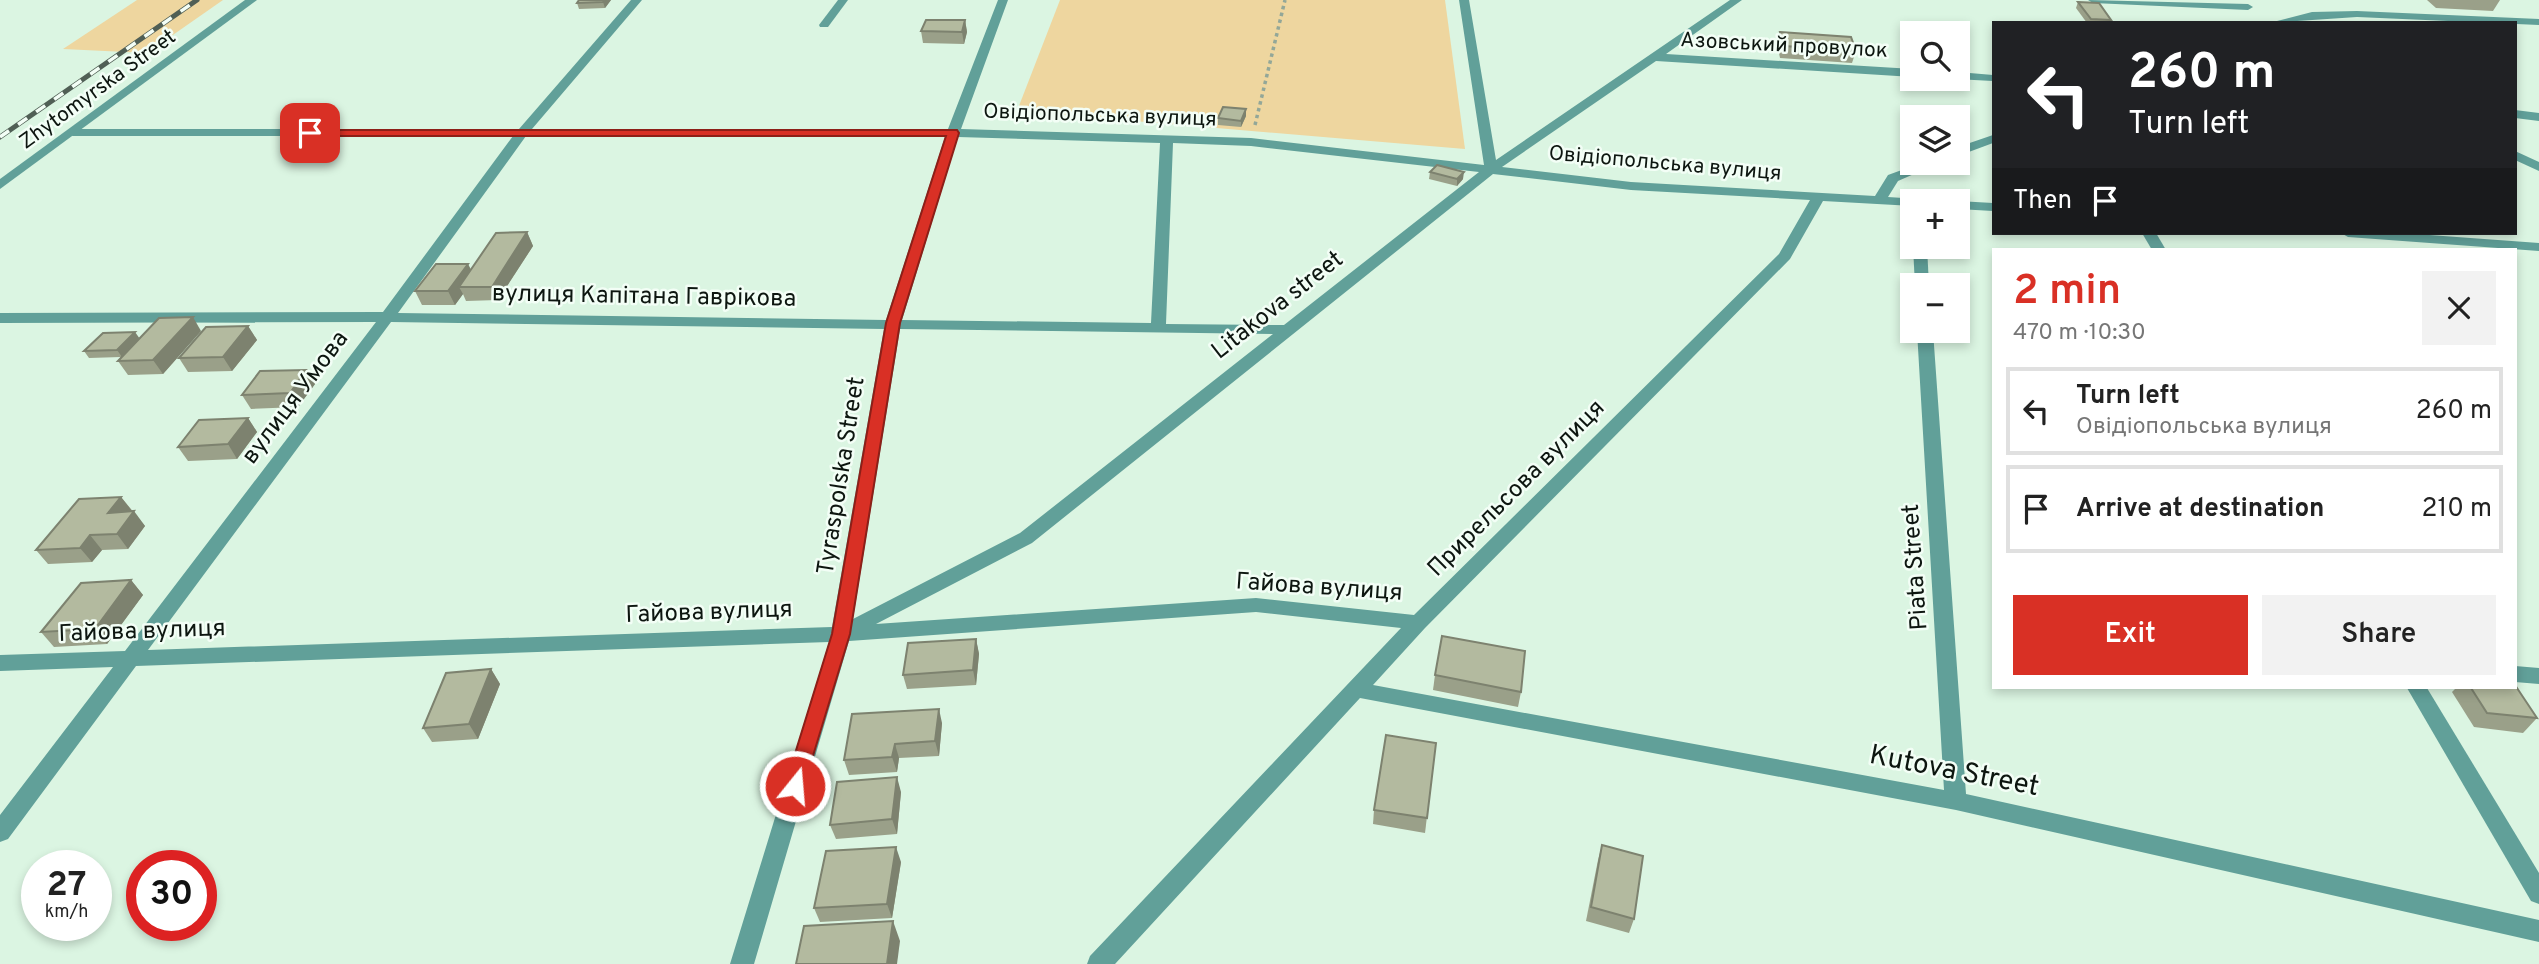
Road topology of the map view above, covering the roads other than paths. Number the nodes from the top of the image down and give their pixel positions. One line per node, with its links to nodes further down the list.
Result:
1 (251, 0): 19 (street, Zhytomyrska Street)
2 (637, 0): 21 (street, вулиця Умова)
3 (843, 0): 12 (lane)
4 (1003, 0): 20 (street, Tyraspolska Street)
5 (1464, 0): 27 (street)
6 (1737, 0): 13 (street, Litakova street)
7 (2093, 0): 8 (street)
8 (2261, 13): 9 (street)
9 (2516, 21)
10 (2517, 21): 11 (street)
11 (2539, 22)
12 (824, 25)
13 (1654, 57): 14 (street, Азовський провулок); 27 (street, Litakova street)
14 (1900, 72)
15 (1970, 77): 16 (street)
16 (1992, 78)
17 (2517, 114): 18 (street)
18 (2539, 117)
19 (73, 132): 21 (street, Овідіопольська вулиця); 29 (street, Zhytomyrska Street)
20 (953, 133): 21 (street, Овідіопольська вулиця); 22 (street, Овідіопольська вулиця); 39 (street, Tyraspolska Street)
21 (521, 134): 37 (street, вулиця Умова)
22 (1167, 139): 27 (street, Овідіопольська вулиця); 40 (street)
23 (1992, 139): 24 (street)
24 (1970, 148)
25 (2517, 156): 26 (street)
26 (2539, 167)
27 (1491, 169): 30 (street, Овідіопольська вулиця); 41 (street, Litakova street)
28 (1901, 175): 31 (street)
29 (0, 185)
30 (1819, 197): 31 (street, Овідіопольська вулиця); 43 (street, Прирельсова вулиця)
31 (1879, 200): 32 (street, Овідіопольська вулиця)
32 (1900, 201)
33 (1970, 206): 34 (street)
34 (1992, 207)
35 (2375, 235): 36 (street)
36 (2539, 247)
37 (387, 317): 38 (street, вулиця Капітана Гаврікова); 39 (street, вулиця Капітана Гаврікова); 45 (street, вулиця Умова)
38 (0, 318)
39 (893, 323): 40 (street, вулиця Капітана Гаврікова); 44 (street, Tyraspolska Street)
40 (1158, 327): 41 (street, вулиця Капітана Гаврікова)
41 (1287, 330): 44 (street, Litakova street)
42 (1926, 343): 51 (street, Piata Street)
43 (1418, 623): 44 (street, Гайова вулиця); 49 (street, Прирельсова вулиця)
44 (841, 634): 45 (street, Гайова вулиця); 55 (street, Tyraspolska Street)
45 (131, 659): 46 (street, Гайова вулиця); 52 (street, вулиця Умова)
46 (0, 663)
47 (2517, 674): 48 (street)
48 (2539, 676)
49 (1354, 689): 51 (street, Kutova Street); 56 (street, Прирельсова вулиця)
50 (2418, 689): 53 (street)
51 (1956, 800): 54 (street, Kutova Street)
52 (0, 832)
53 (2539, 894)
54 (2539, 931)
55 (742, 964)
56 (1100, 964)

